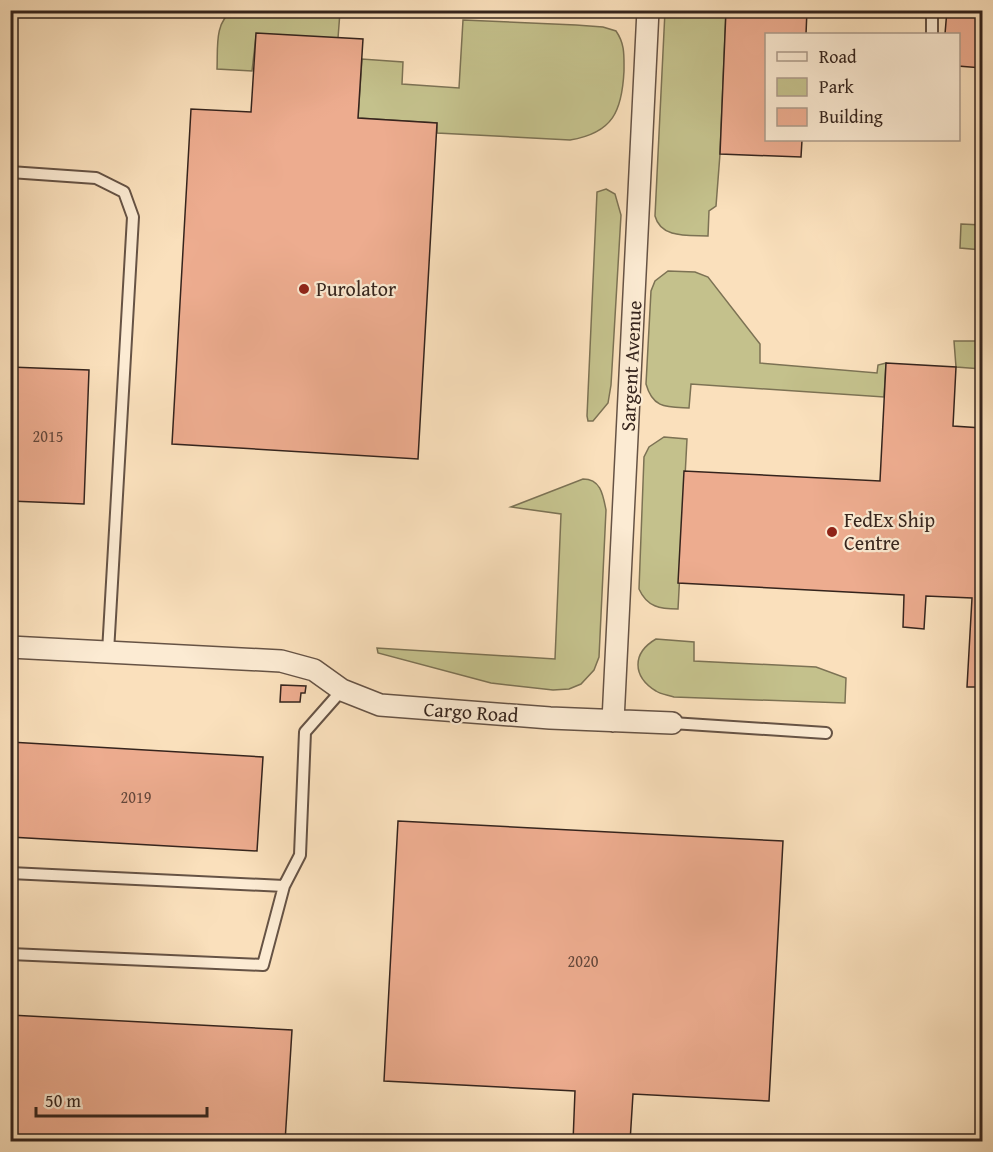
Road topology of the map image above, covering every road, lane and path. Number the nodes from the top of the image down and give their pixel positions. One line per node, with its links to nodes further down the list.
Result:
1 (648, 10): 8 (street, Sargent Avenue)
2 (932, 10): 3 (lane)
3 (932, 33)
4 (10, 172): 6 (lane)
5 (10, 647): 6 (street, Cargo Road)
6 (108, 652): 7 (street, Cargo Road)
7 (342, 690): 8 (street, Cargo Road); 12 (lane)
8 (613, 721): 9 (street, Cargo Road)
9 (672, 723): 10 (lane)
10 (826, 733)
11 (10, 873): 12 (lane)
12 (284, 886): 13 (lane)
13 (10, 954)

